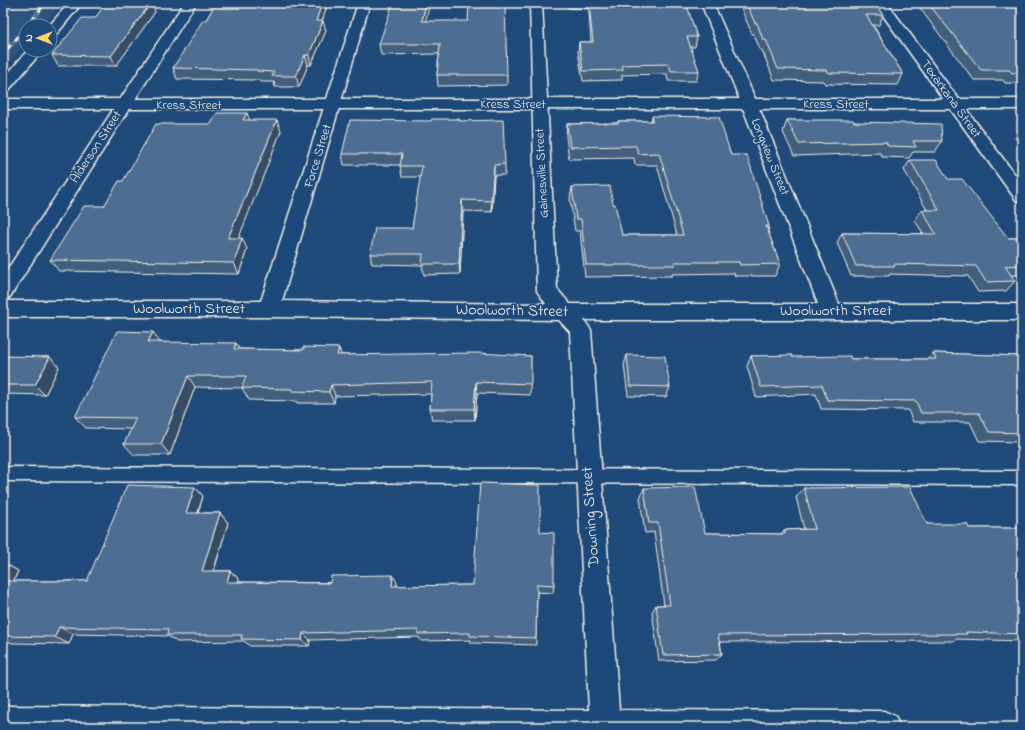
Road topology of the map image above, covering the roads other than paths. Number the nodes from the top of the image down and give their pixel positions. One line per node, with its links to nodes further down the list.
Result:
1 (76, 3): 7 (street)
2 (190, 3): 16 (street, Alderson Street)
3 (364, 3): 12 (street, Force Street)
4 (536, 3): 13 (street, Gainesville Street)
5 (708, 3): 10 (street, Longview Street)
6 (880, 3): 14 (street, Texarkana Street)
7 (58, 24)
8 (29, 58): 9 (street)
9 (3, 88)
10 (749, 103): 13 (street, Kress Street); 14 (street, Kress Street); 21 (street, Longview Street)
11 (3, 104): 16 (street, Kress Street)
12 (334, 104): 13 (street, Kress Street); 16 (street, Kress Street); 20 (street, Force Street)
13 (539, 104): 22 (street, Gainesville Street)
14 (954, 104): 15 (street, Kress Street); 17 (street, Texarkana Street)
15 (1022, 104)
16 (123, 105): 18 (street, Alderson Street)
17 (1022, 196)
18 (3, 292)
19 (3, 309): 20 (street, Woolworth Street)
20 (269, 309): 22 (street, Woolworth Street)
21 (831, 311): 22 (street, Woolworth Street); 23 (street, Woolworth Street)
22 (566, 312): 25 (street, Downing Street)
23 (1022, 312)
24 (3, 474): 25 (lane)
25 (588, 475): 26 (lane); 28 (street, Downing Street)
26 (1022, 478)
27 (3, 722): 28 (street)
28 (605, 726): 29 (street)
29 (884, 727)

